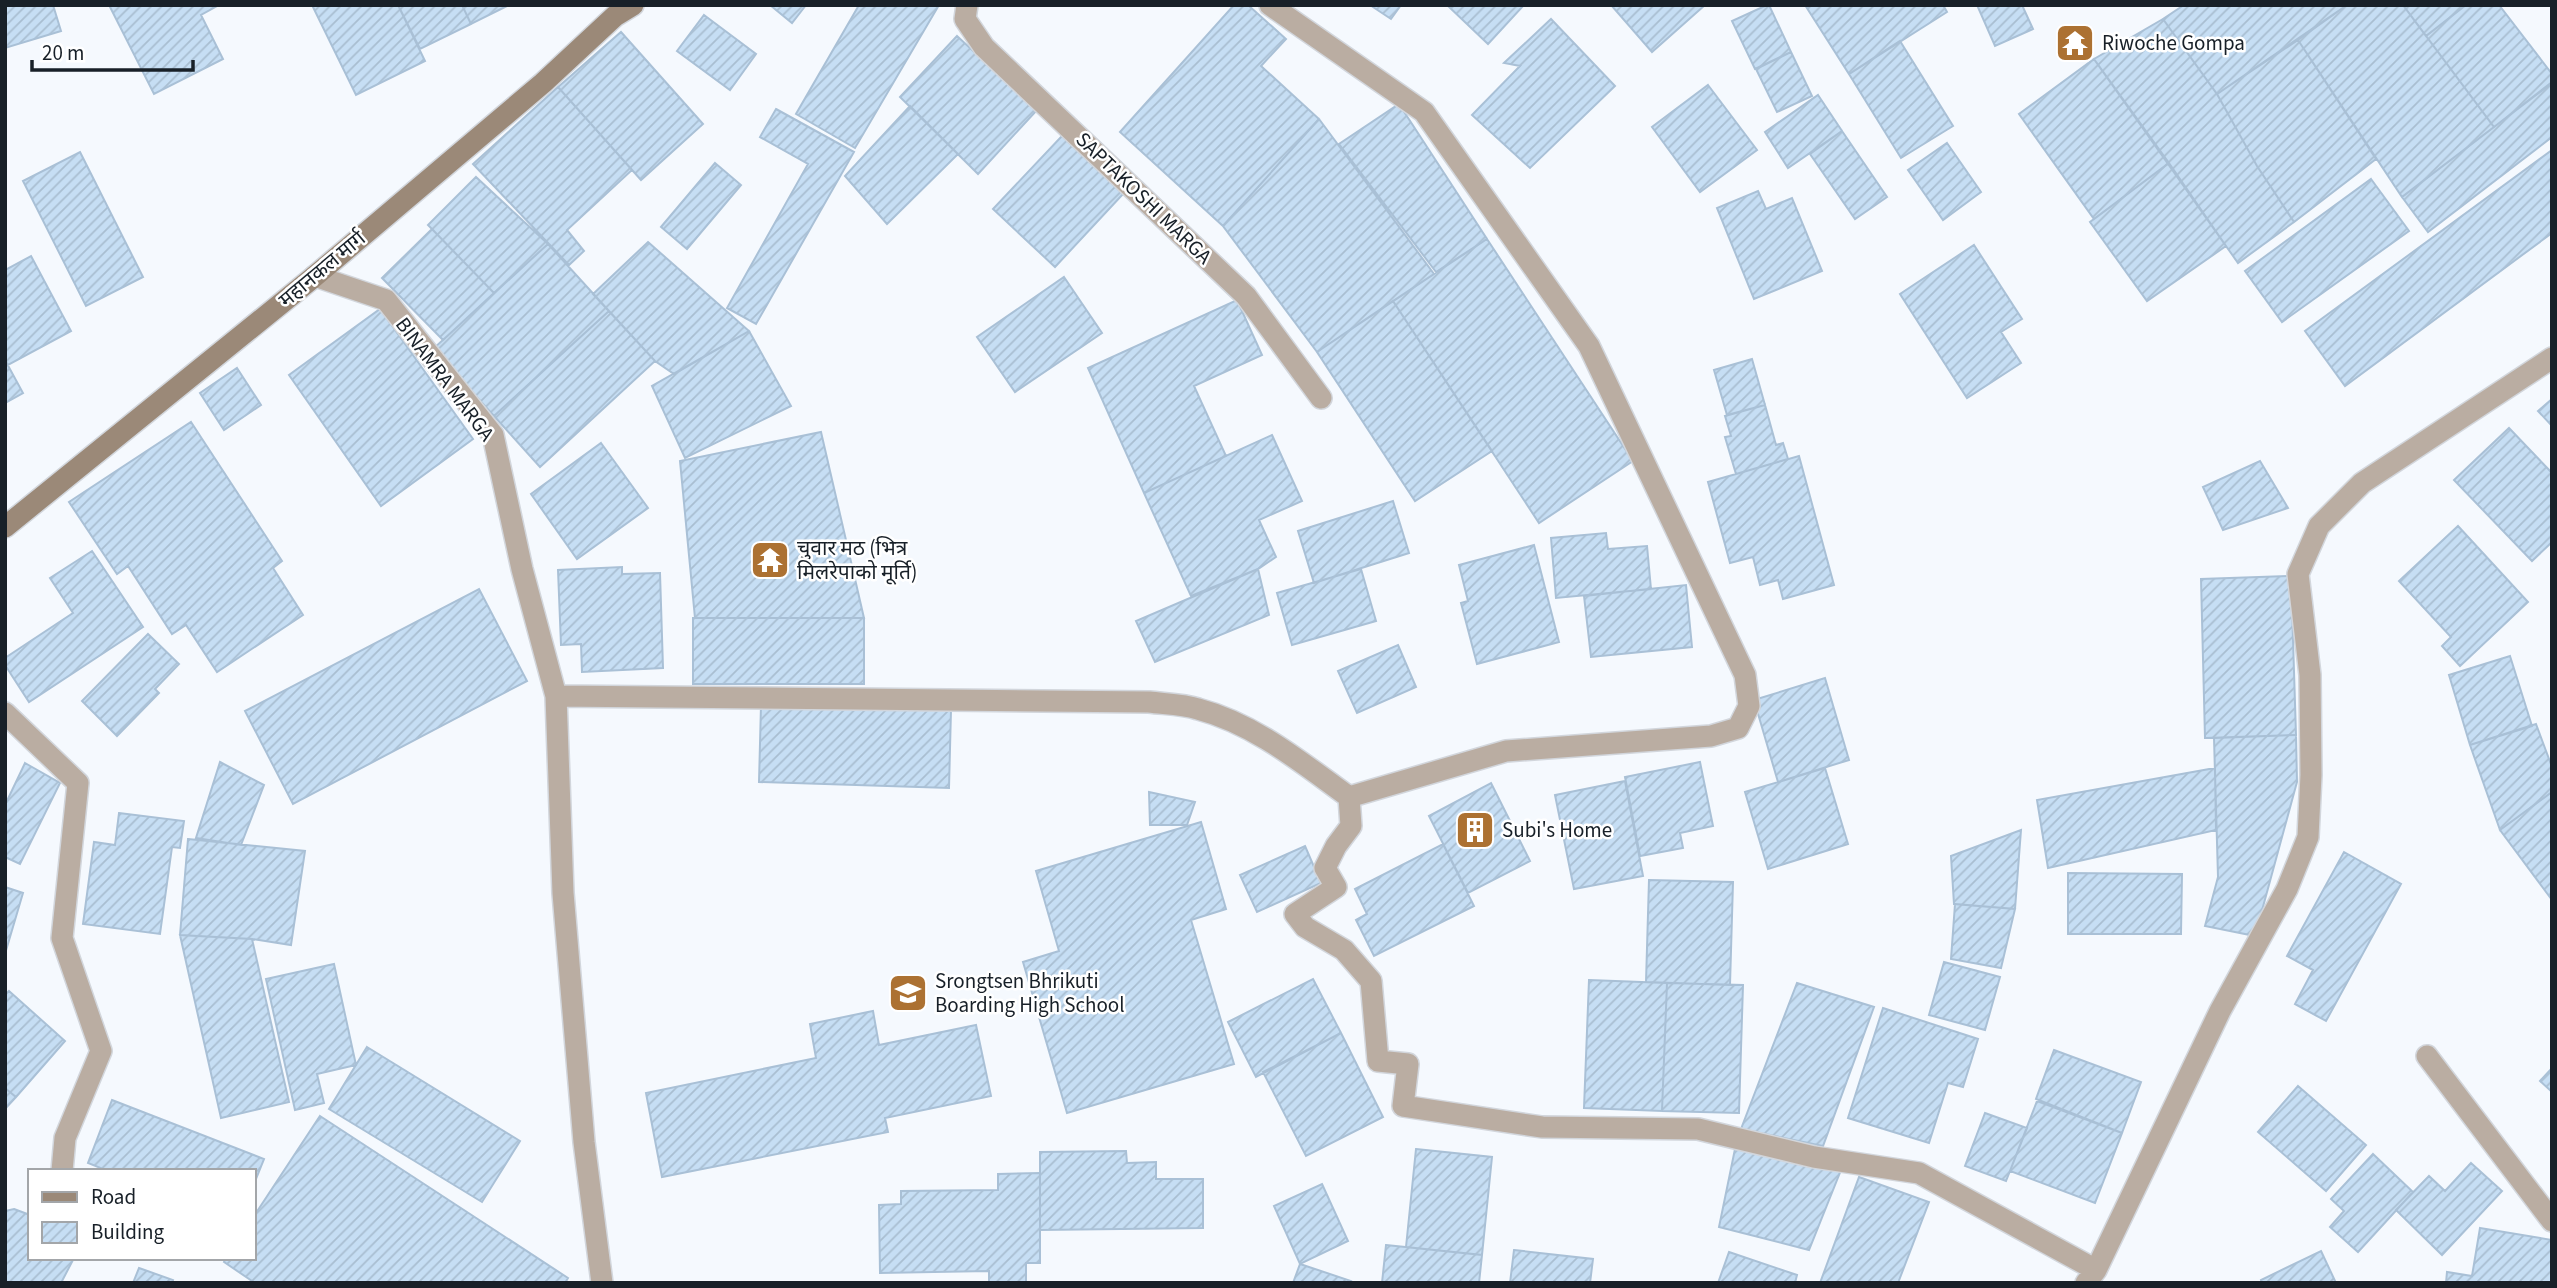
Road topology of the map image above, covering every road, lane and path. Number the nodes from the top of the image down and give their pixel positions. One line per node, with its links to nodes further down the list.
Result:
1 (633, 5): 4 (main road, महानकल मार्ग)
2 (967, 5): 6 (street, SAPTAKOSHI MARGA)
3 (1270, 5): 10 (street)
4 (315, 276): 7 (main road, महानकल मार्ग); 8 (street, BINAMRA MARGA)
5 (2552, 358): 14 (street)
6 (1321, 398)
7 (5, 527)
8 (556, 696): 10 (street); 15 (street, BINAMRA MARGA)
9 (5, 713): 12 (street)
10 (1349, 797): 14 (street)
11 (2427, 1056): 13 (street)
12 (62, 1169)
13 (2552, 1221)
14 (2091, 1276)
15 (602, 1283)

